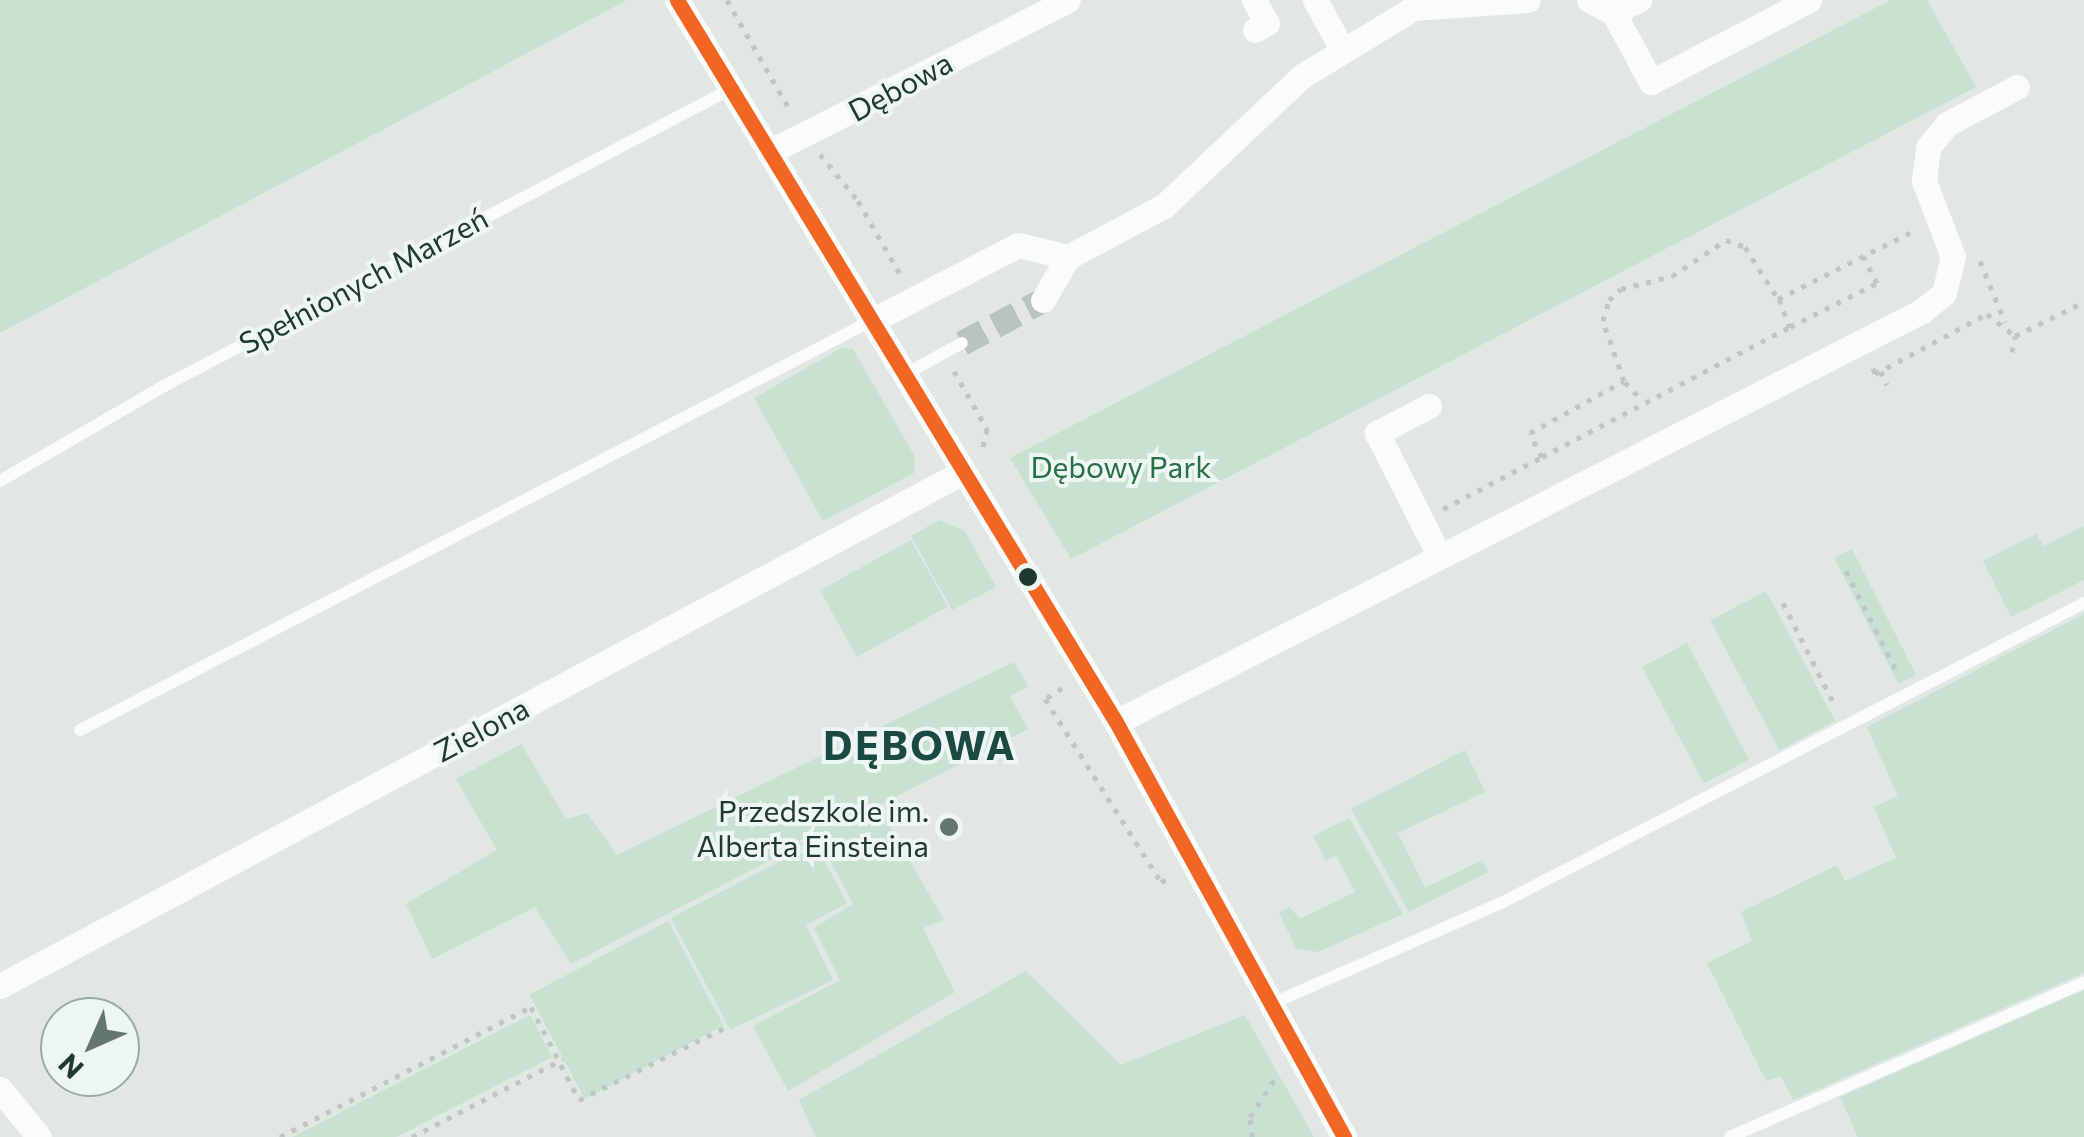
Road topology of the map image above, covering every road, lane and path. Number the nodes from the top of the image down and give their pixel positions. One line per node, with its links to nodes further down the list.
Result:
1 (676, 0): 15 (street)
2 (1068, 0): 10 (street, Dębowa)
3 (1254, 0): 12 (street)
4 (1315, 0): 13 (street)
5 (1528, 0): 9 (street)
6 (1589, 0): 11 (street)
7 (1639, 0): 11 (street)
8 (1799, 2): 11 (street)
9 (1396, 8): 13 (street)
10 (1025, 10): 16 (street, Dębowa)
11 (1613, 12)
12 (1256, 30)
13 (1343, 51): 19 (street)
14 (2018, 87): 17 (street)
15 (731, 89): 16 (street); 37 (lane, Spełnionych Marzeń)
16 (768, 152): 23 (street)
17 (1938, 219): 18 (path); 27 (street)
18 (1863, 256): 20 (path); 24 (path)
19 (1068, 257): 21 (street); 23 (street)
20 (1778, 298): 24 (path); 31 (path)
21 (1043, 300)
22 (2084, 302): 25 (path)
23 (871, 321): 30 (street); 46 (lane)
24 (1790, 326): 33 (path)
25 (2015, 336): 28 (path); 29 (path)
26 (962, 342): 30 (lane)
27 (1862, 342): 29 (path); 39 (street)
28 (2012, 352)
29 (1880, 371): 32 (path)
30 (904, 374): 36 (street)
31 (1624, 381): 33 (path); 35 (path)
32 (1887, 385)
33 (1643, 401): 35 (path)
34 (1429, 406): 38 (street)
35 (1542, 457): 38 (path)
36 (963, 472): 44 (street); 48 (street, Zielona)
37 (0, 481)
38 (1422, 520): 39 (street)
39 (1440, 557): 44 (street)
40 (1846, 571): 43 (path)
41 (1783, 604): 45 (path)
42 (2084, 604): 43 (lane)
43 (1885, 705): 45 (lane)
44 (1116, 722): 49 (street)
45 (1845, 726): 49 (lane)
46 (80, 730)
47 (2084, 982): 59 (lane)
48 (0, 986)
49 (1272, 1004): 58 (street)
50 (728, 1026): 51 (path)
51 (561, 1060): 55 (path); 56 (path)
52 (1285, 1064): 57 (path)
53 (0, 1089): 54 (street)
54 (39, 1137)
55 (280, 1137)
56 (412, 1137)
57 (1252, 1137)
58 (1344, 1137)
59 (1730, 1137)

